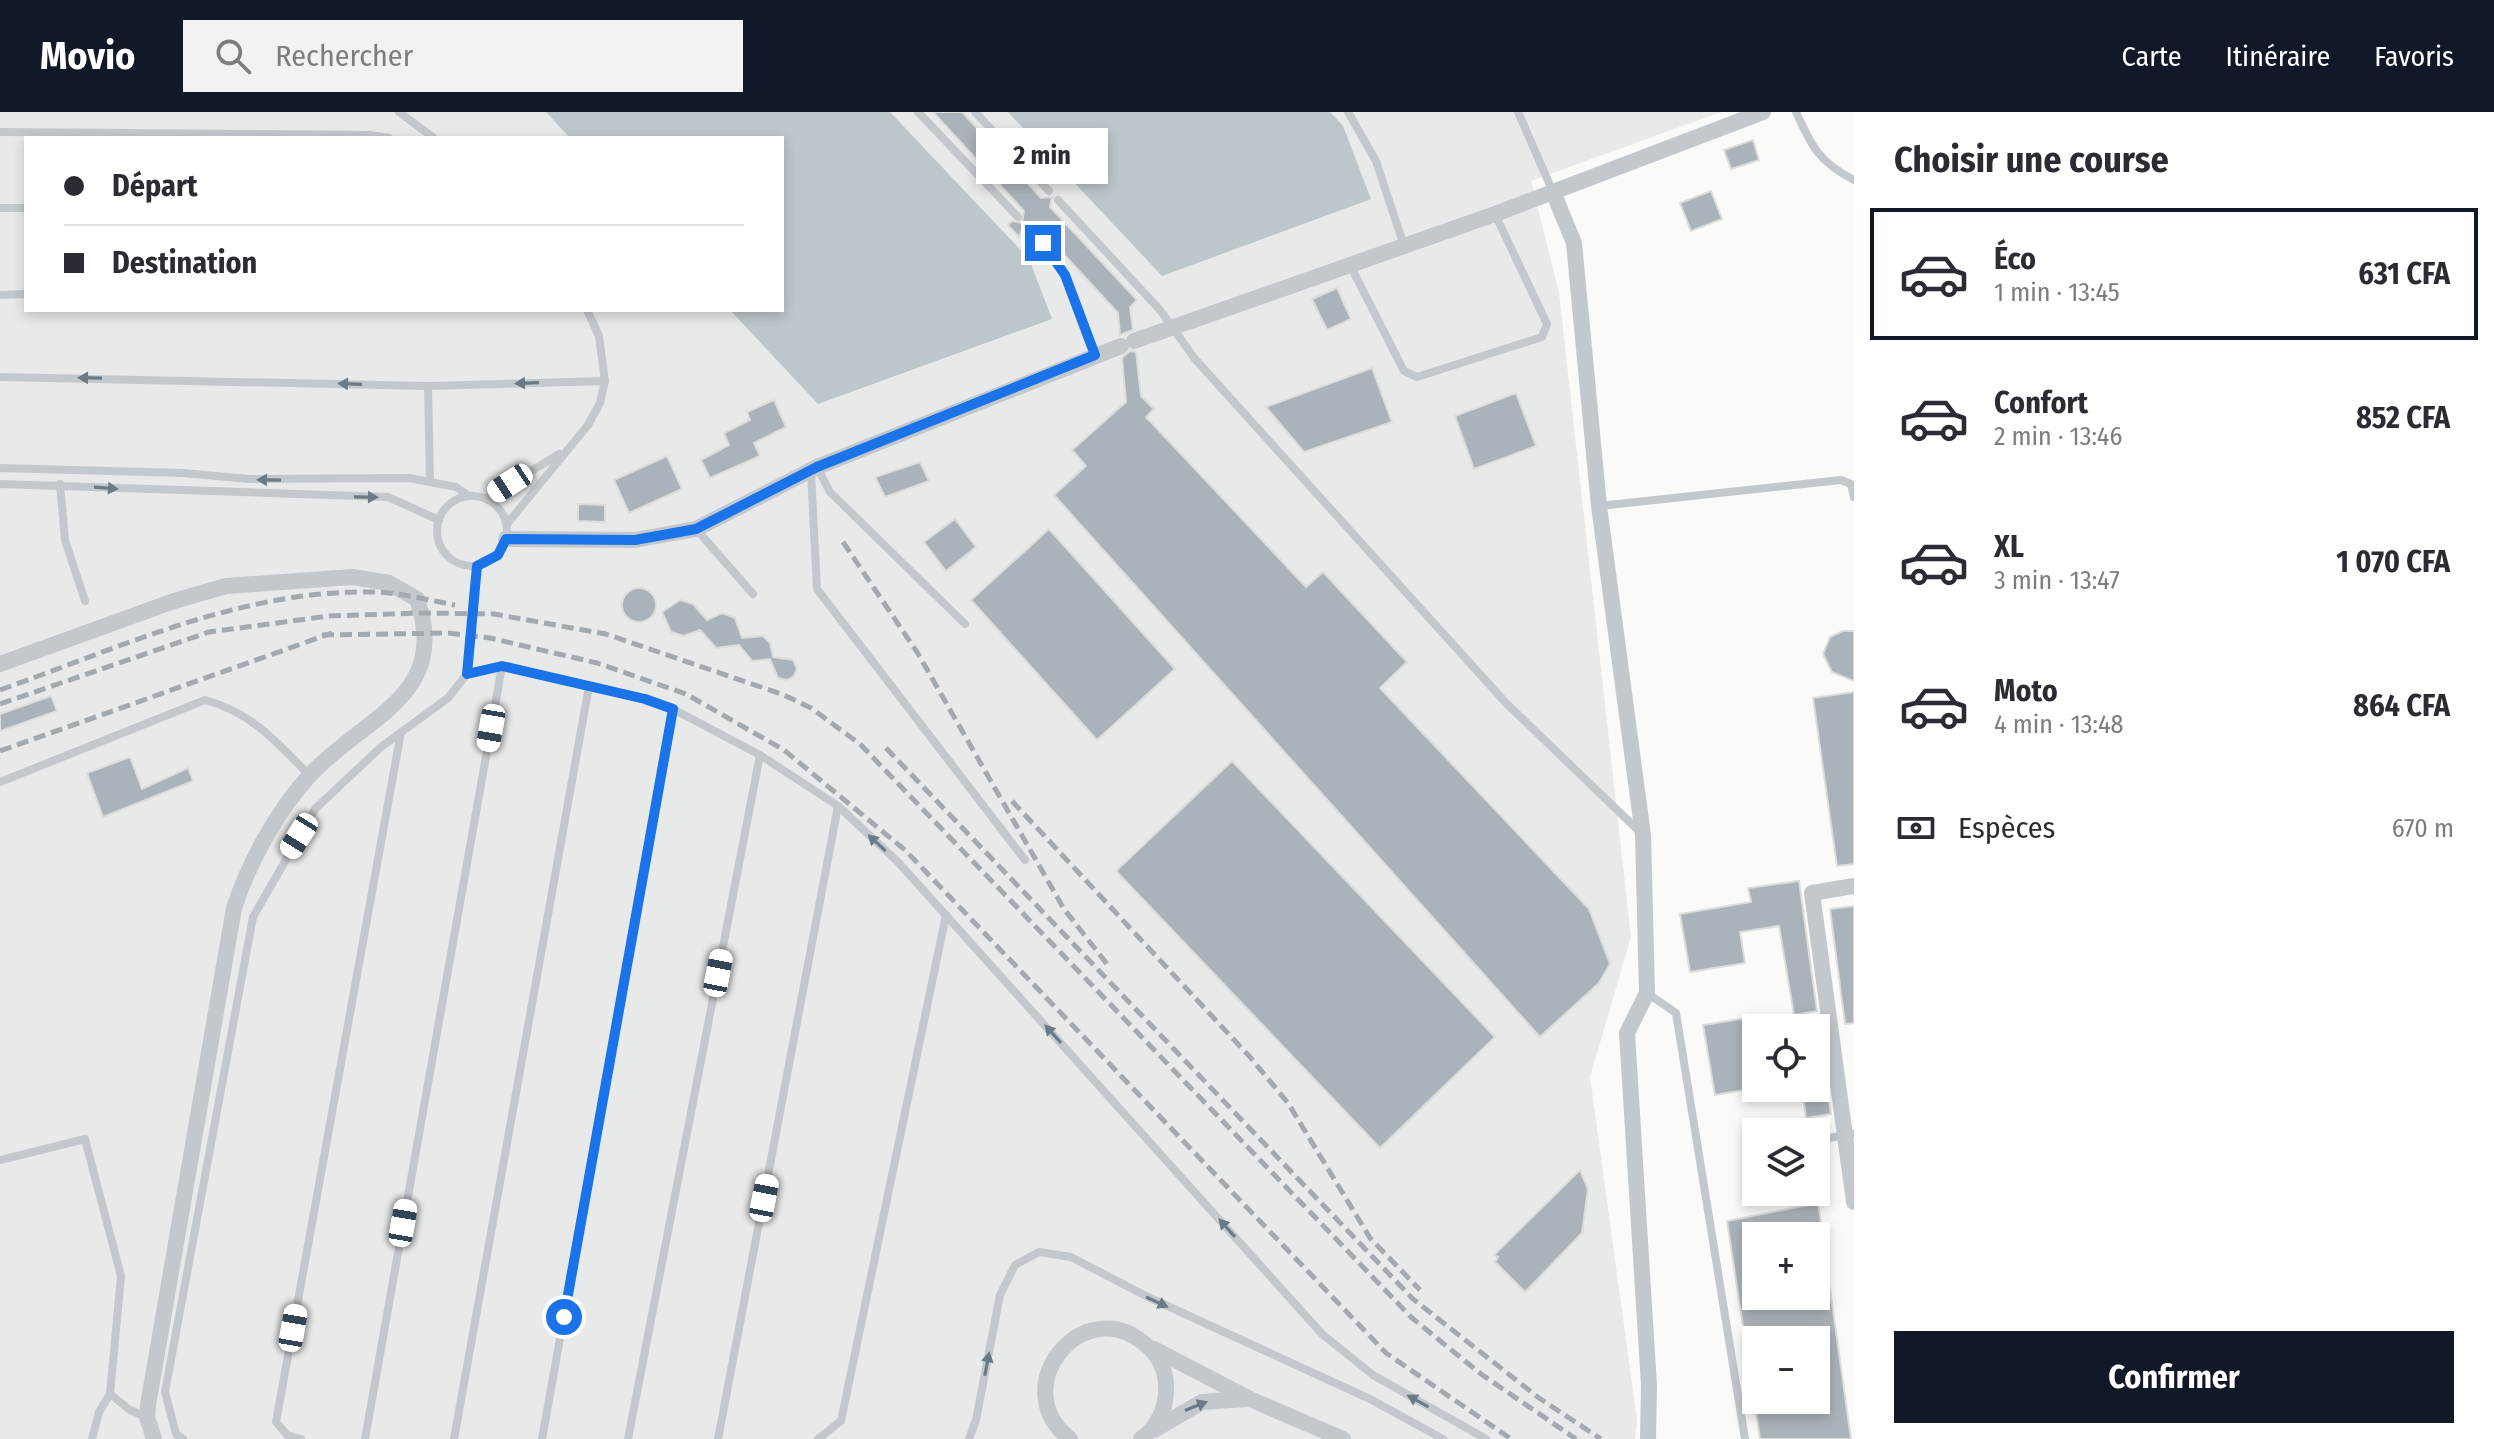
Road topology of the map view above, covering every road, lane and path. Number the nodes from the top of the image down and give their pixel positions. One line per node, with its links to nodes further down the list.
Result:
1 (399, 112): 10 (lane)
2 (918, 112): 18 (lane)
3 (975, 112): 12 (lane)
4 (1348, 112): 20 (lane)
5 (1518, 112): 13 (lane)
6 (1763, 112): 13 (street)
7 (1796, 112): 11 (lane)
8 (0, 132): 9 (lane)
9 (367, 136)
10 (431, 136)
11 (1854, 180)
12 (1049, 191)
13 (1553, 192): 17 (street); 39 (street)
14 (1058, 200): 25 (lane)
15 (0, 208): 16 (lane)
16 (24, 208)
17 (1495, 214): 20 (street); 21 (lane)
18 (1018, 217)
19 (1029, 229): 26 (lane)
20 (1404, 246): 21 (street)
21 (1350, 265): 25 (street)
22 (24, 294): 23 (lane)
23 (0, 295)
24 (588, 312): 28 (lane)
25 (1173, 328): 26 (street); 57 (lane)
26 (1095, 355): 32 (street)
27 (0, 377): 29 (lane, one-way to 27)
28 (605, 381): 29 (lane, one-way to 29); 30 (lane)
29 (428, 386): 33 (lane)
30 (564, 451): 38 (lane); 42 (lane)
31 (0, 468): 33 (lane, one-way to 31)
32 (814, 468): 41 (street); 46 (lane); 58 (lane)
33 (430, 481): 36 (lane)
34 (0, 484): 35 (lane)
35 (60, 484): 40 (lane, one-way to 40); 45 (lane)
36 (469, 496): 38 (lane); 40 (lane)
37 (1854, 497): 39 (lane)
38 (486, 499): 42 (lane)
39 (1599, 506): 57 (street)
40 (439, 520): 43 (lane)
41 (696, 529): 42 (street); 44 (lane)
42 (506, 531): 43 (lane)
43 (477, 566): 49 (lane)
44 (753, 594)
45 (85, 601)
46 (965, 624)
47 (0, 664): 54 (street)
48 (502, 666): 49 (lane); 50 (lane); 75 (lane)
49 (467, 674): 52 (lane)
50 (589, 686): 51 (lane); 76 (lane)
51 (673, 709): 53 (lane); 77 (lane)
52 (401, 732): 73 (lane); 74 (lane)
53 (760, 755): 56 (lane); 78 (lane)
54 (310, 776): 55 (lane); 69 (street)
55 (0, 782)
56 (838, 806): 60 (lane, one-way to 56); 79 (lane)
57 (1643, 835): 61 (street)
58 (1025, 860)
59 (1854, 886): 62 (street)
60 (946, 915): 80 (lane); 86 (lane, one-way to 60)
61 (1647, 993): 87 (street); 88 (lane)
62 (1849, 1134): 64 (street)
63 (0, 1160): 66 (lane)
64 (1854, 1202)
65 (1146, 1344): 67 (street); 68 (street); 70 (street)
66 (110, 1394): 69 (lane); 71 (lane)
67 (1252, 1400): 70 (street, one-way to 67); 84 (street)
68 (1047, 1408): 82 (street); 83 (street)
69 (147, 1417): 72 (street)
70 (1144, 1437)
71 (92, 1439)
72 (154, 1439)
73 (183, 1439)
74 (301, 1439)
75 (365, 1439)
76 (454, 1439)
77 (542, 1439)
78 (628, 1439)
79 (718, 1439)
80 (818, 1439)
81 (969, 1439): 85 (lane, one-way to 85)
82 (1047, 1439)
83 (1070, 1439)
84 (1343, 1439)
85 (1443, 1439)
86 (1486, 1439)
87 (1648, 1439)
88 (1745, 1439)

